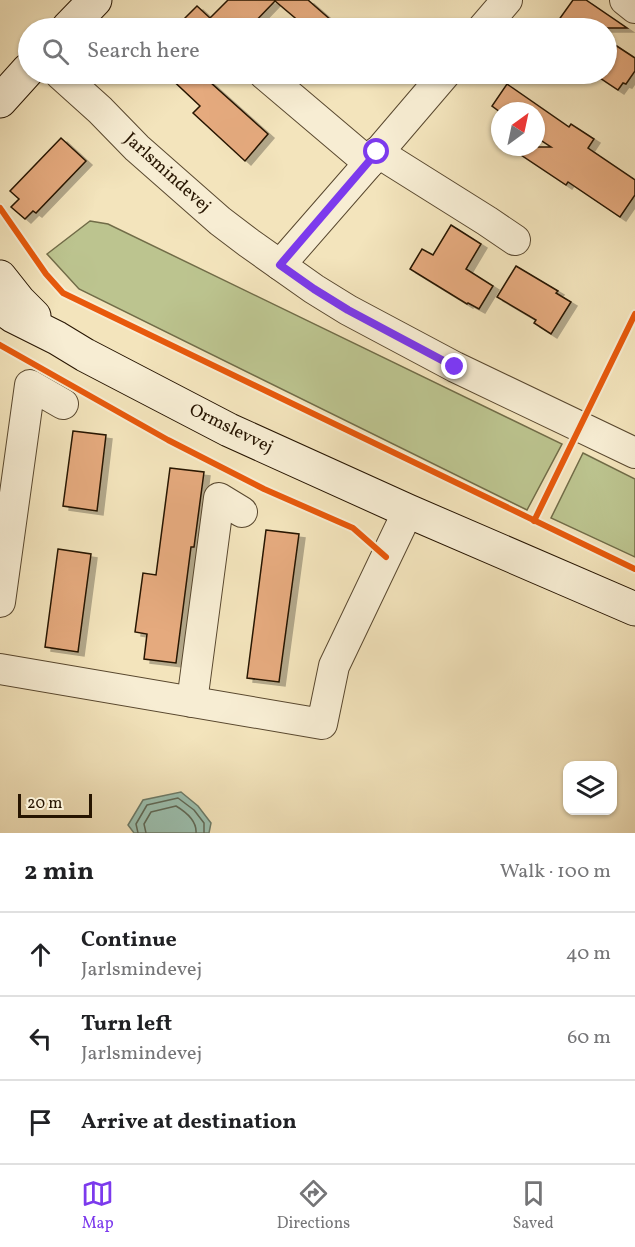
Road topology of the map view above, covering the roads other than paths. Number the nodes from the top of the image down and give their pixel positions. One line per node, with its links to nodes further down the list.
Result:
1 (95, 0): 5 (street)
2 (507, 0): 6 (street)
3 (625, 0): 4 (street)
4 (635, 8)
5 (78, 18)
6 (492, 18)
7 (18, 81): 11 (street)
8 (71, 84): 14 (street, Jarlsmindevej)
9 (277, 84): 12 (street)
10 (436, 84): 12 (street)
11 (0, 101)
12 (373, 158): 13 (street); 14 (street)
13 (515, 240)
14 (280, 265): 19 (street, Jarlsmindevej)
15 (0, 278): 17 (street, Ormslevvej)
16 (0, 307): 17 (street, Ormslevvej)
17 (57, 338): 20 (street, Ormslevvej)
18 (63, 405): 22 (street)
19 (635, 453)
20 (408, 511): 23 (street, Ormslevvej); 25 (street)
21 (242, 512): 25 (street)
22 (0, 602)
23 (635, 609)
24 (0, 669): 25 (street)
25 (192, 702)

